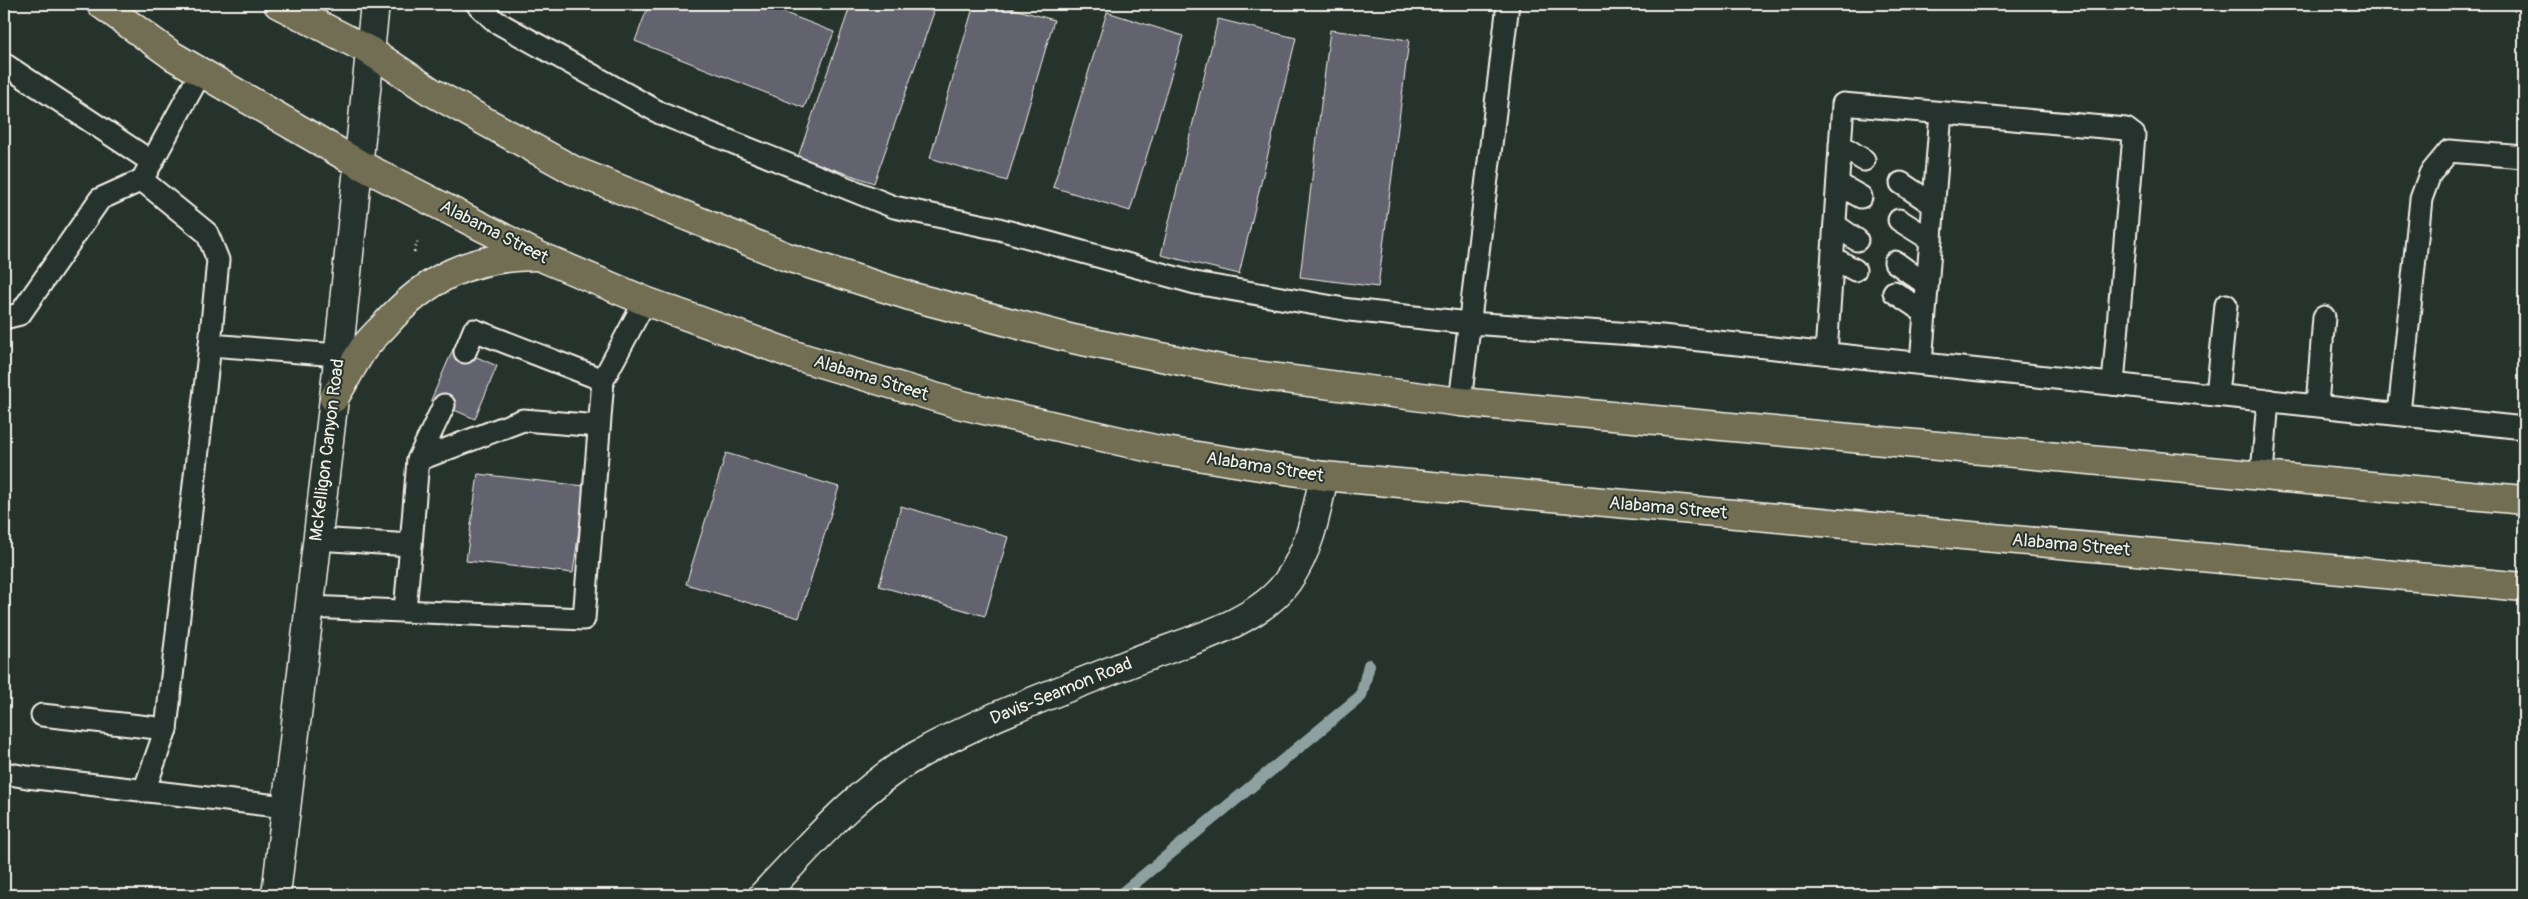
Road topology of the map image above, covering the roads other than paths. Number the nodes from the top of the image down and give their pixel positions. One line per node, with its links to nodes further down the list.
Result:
1 (101, 4): 8 (main road, Alabama Street)
2 (278, 4): 6 (main road)
3 (375, 4): 6 (street, McKelligon Canyon Road)
4 (477, 4): 34 (lane)
5 (1508, 4): 34 (lane)
6 (370, 51): 13 (street, McKelligon Canyon Road); 45 (main road)
7 (4, 64): 14 (lane)
8 (200, 72): 13 (main road, Alabama Street); 14 (lane)
9 (1941, 112): 10 (lane); 18 (lane); 41 (lane)
10 (1840, 145): 12 (lane); 16 (lane)
11 (2524, 157): 48 (lane)
12 (1864, 160)
13 (358, 164): 23 (main road, Alabama Street); 38 (street, McKelligon Canyon Road)
14 (147, 171): 33 (lane); 35 (lane)
15 (1901, 183): 18 (lane)
16 (1838, 184): 17 (lane); 20 (lane)
17 (1860, 197)
18 (1934, 205): 22 (lane)
19 (1898, 220): 22 (lane)
20 (1835, 225): 21 (lane); 24 (lane)
21 (1857, 240)
22 (1931, 240): 27 (lane)
23 (540, 256): 29 (main road, Alabama Street); 43 (main road)
24 (1832, 258): 26 (lane); 37 (lane)
25 (1895, 262): 27 (lane)
26 (1855, 270)
27 (1927, 285): 31 (lane)
28 (1894, 292): 31 (lane)
29 (645, 301): 40 (lane); 53 (main road, Alabama Street)
30 (2226, 305): 42 (lane)
31 (1924, 312): 39 (lane)
32 (2324, 317): 47 (lane)
33 (4, 318)
34 (1469, 324): 37 (lane); 45 (lane)
35 (210, 345): 38 (lane); 61 (lane)
36 (465, 352): 40 (lane)
37 (1826, 353): 39 (lane)
38 (338, 355): 43 (street, McKelligon Canyon Road)
39 (1920, 363): 41 (lane)
40 (603, 380): 49 (lane)
41 (2113, 384): 42 (lane)
42 (2217, 394): 44 (lane)
43 (334, 398): 55 (street, McKelligon Canyon Road)
44 (2268, 400): 47 (lane); 52 (lane)
45 (1460, 402): 52 (main road)
46 (444, 405): 51 (lane)
47 (2317, 405): 48 (lane)
48 (2399, 414): 50 (lane)
49 (599, 426): 51 (lane); 59 (lane)
50 (2524, 428)
51 (418, 460): 56 (lane)
52 (2262, 474): 54 (main road)
53 (1324, 476): 57 (main road, Alabama Street); 66 (street, Davis-Seamon Road)
54 (2524, 500)
55 (317, 539): 56 (lane); 58 (street, McKelligon Canyon Road)
56 (411, 545): 59 (lane)
57 (2524, 586)
58 (309, 607): 59 (lane); 64 (street, McKelligon Canyon Road)
59 (405, 610)
60 (42, 715): 61 (lane)
61 (166, 729): 63 (lane)
62 (4, 773): 63 (lane)
63 (144, 791): 64 (lane)
64 (286, 807): 65 (street, McKelligon Canyon Road)
65 (276, 895)
66 (763, 895)

